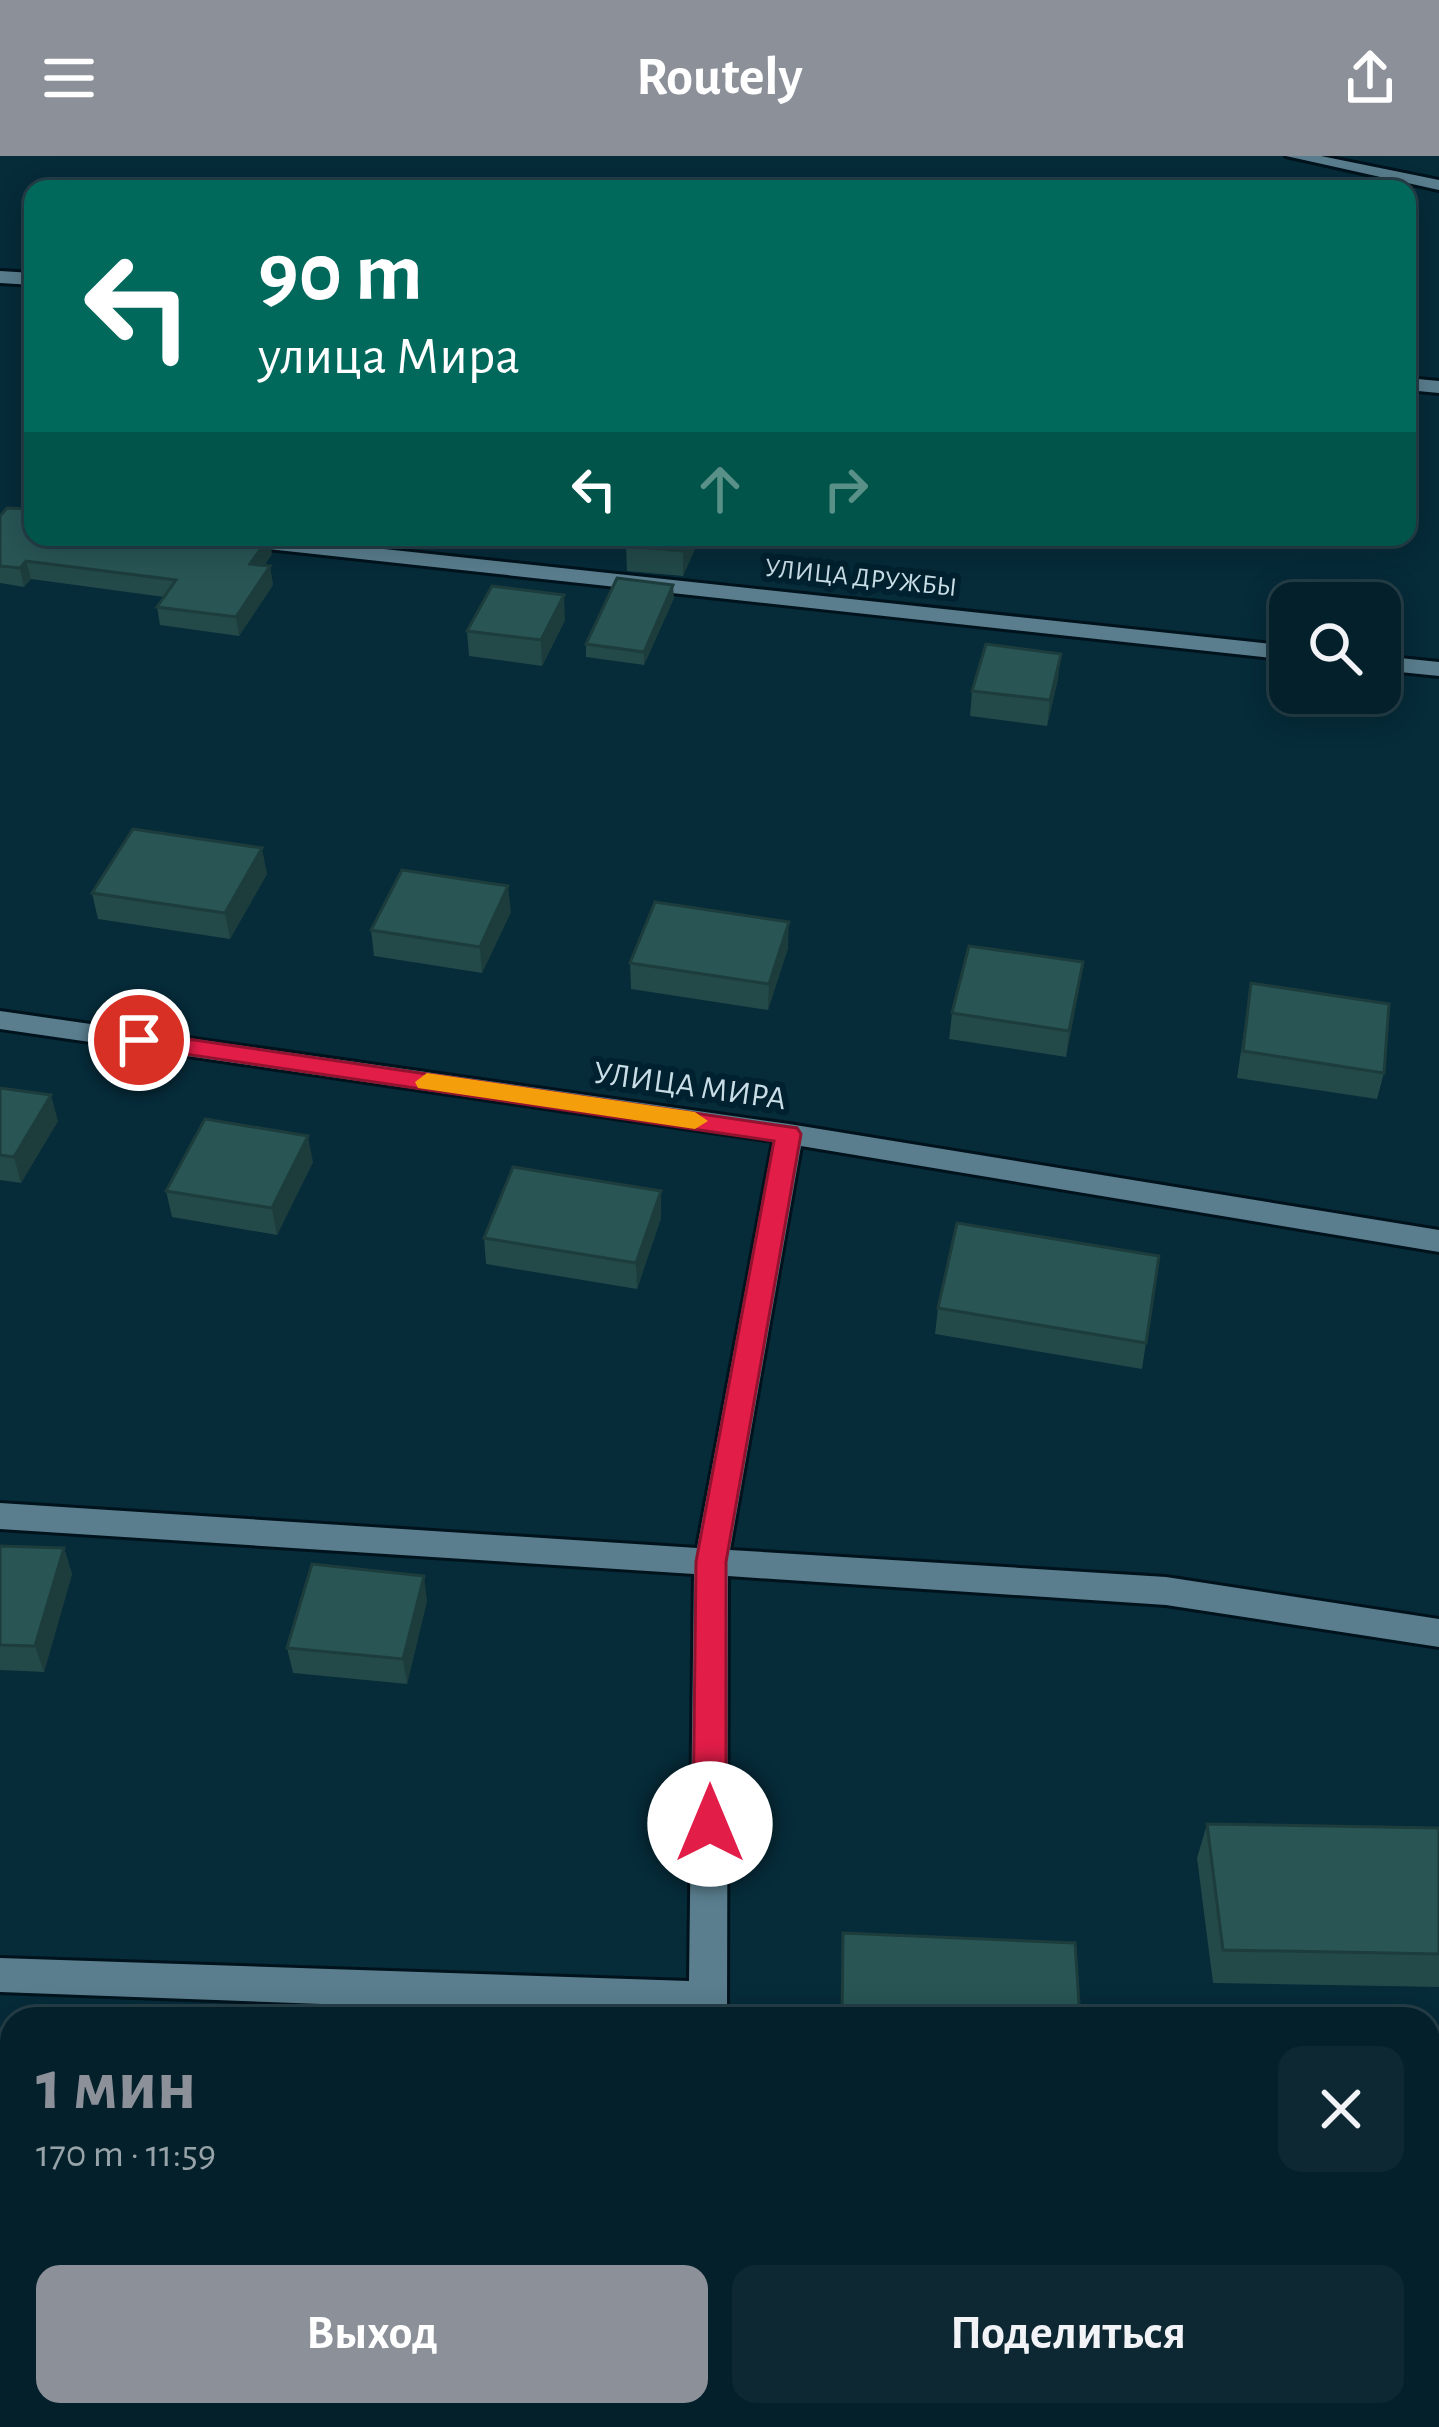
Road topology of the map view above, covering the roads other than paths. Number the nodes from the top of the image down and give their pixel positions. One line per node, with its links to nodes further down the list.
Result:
1 (1295, 156): 2 (street)
2 (1414, 180)
3 (296, 546): 4 (street, УЛИЦА ДРУЖБЫ)
4 (1269, 651)
5 (1401, 665): 6 (street)
6 (1439, 669)
7 (0, 1020): 8 (street, УЛИЦА МИРА)
8 (788, 1134): 9 (street, УЛИЦА МИРА); 11 (street)
9 (1439, 1241)
10 (0, 1516): 11 (street)
11 (711, 1562): 12 (street); 15 (street)
12 (1439, 1633)
13 (0, 1975): 14 (street)
14 (667, 2007)
15 (709, 2007)

